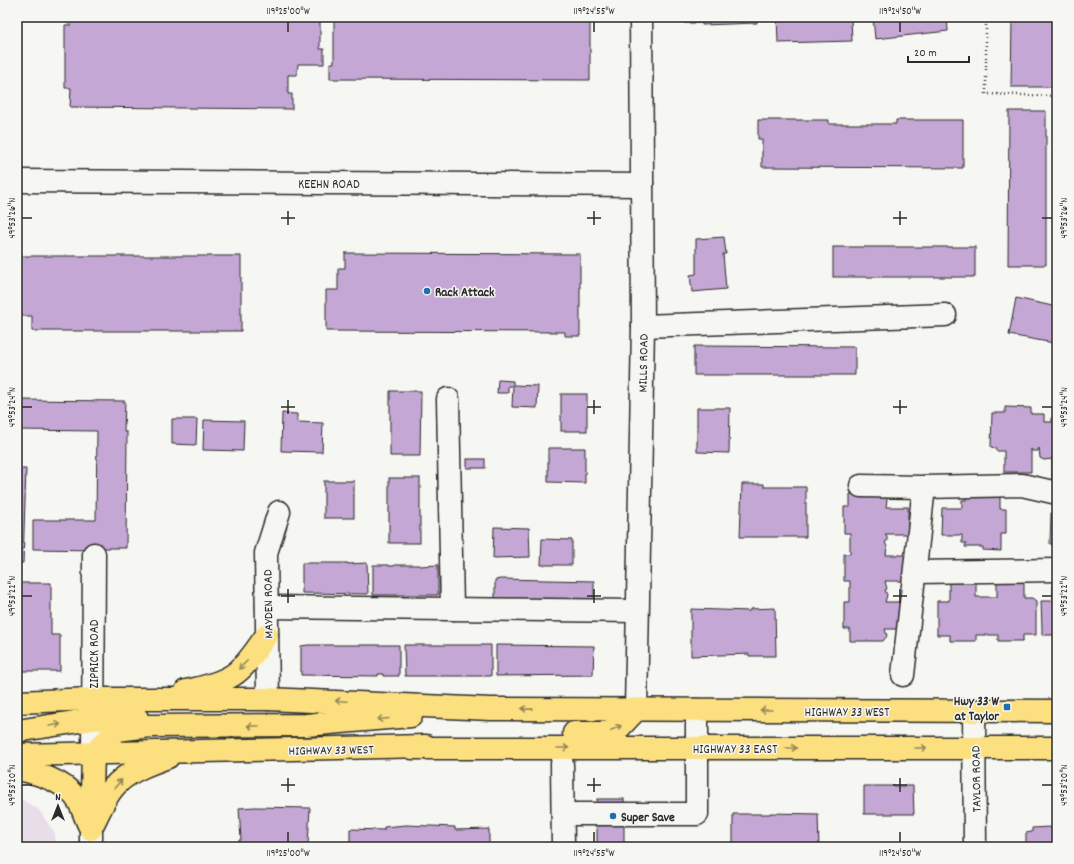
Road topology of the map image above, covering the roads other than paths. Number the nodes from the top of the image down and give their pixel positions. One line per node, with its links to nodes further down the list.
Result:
1 (641, 17): 3 (street, MILLS ROAD)
2 (17, 182): 3 (street, KEEHN ROAD)
3 (642, 185): 5 (street, MILLS ROAD)
4 (945, 316): 5 (street)
5 (643, 326): 16 (street, MILLS ROAD)
6 (448, 399): 15 (street)
7 (861, 486): 8 (street)
8 (924, 487): 9 (street); 13 (street)
9 (1057, 493)
10 (279, 512): 14 (street, MAYDEN ROAD)
11 (94, 554): 22 (street, ZIPRICK ROAD)
12 (1057, 570): 13 (street)
13 (916, 572): 18 (street)
14 (267, 607): 15 (street); 17 (street, MAYDEN ROAD)
15 (452, 609): 16 (street)
16 (637, 611): 24 (street, MILLS ROAD)
17 (267, 635): 19 (street, MAYDEN ROAD); 20 (main road, one-way to 20)
18 (903, 675)
19 (268, 698): 20 (main road, HIGHWAY 33 WEST); 22 (main road); 23 (main road, HIGHWAY 33 WEST, one-way to 19)
20 (139, 699): 22 (main road, HIGHWAY 33 WEST)
21 (17, 702): 22 (main road, HIGHWAY 33 WEST)
22 (93, 709): 28 (main road, one-way to 22); 35 (street, ZIPRICK ROAD)
23 (491, 709): 24 (main road, HIGHWAY 33 WEST, one-way to 23); 35 (main road, one-way to 35)
24 (636, 710): 25 (main road, HIGHWAY 33 WEST); 29 (main road, HIGHWAY 33 WEST, one-way to 24)
25 (697, 710): 26 (main road, HIGHWAY 33 WEST, one-way to 25); 30 (street)
26 (974, 711): 27 (main road, HIGHWAY 33 WEST); 31 (street, TAYLOR ROAD)
27 (1057, 711)
28 (17, 731)
29 (412, 748): 30 (main road, HIGHWAY 33 EAST, one-way to 30); 33 (main road, HIGHWAY 33 WEST)
30 (697, 748): 31 (main road, HIGHWAY 33 EAST, one-way to 31); 38 (street)
31 (974, 748): 32 (main road, HIGHWAY 33 EAST); 41 (street, TAYLOR ROAD)
32 (1057, 748)
33 (180, 752): 35 (main road, HIGHWAY 33 WEST); 39 (main road, one-way to 33)
34 (17, 754): 35 (main road, HIGHWAY 33 WEST)
35 (93, 754): 39 (main road)
36 (562, 764): 38 (street)
37 (17, 769): 39 (main road)
38 (563, 814): 40 (street)
39 (91, 838)
40 (563, 847)
41 (975, 847)

